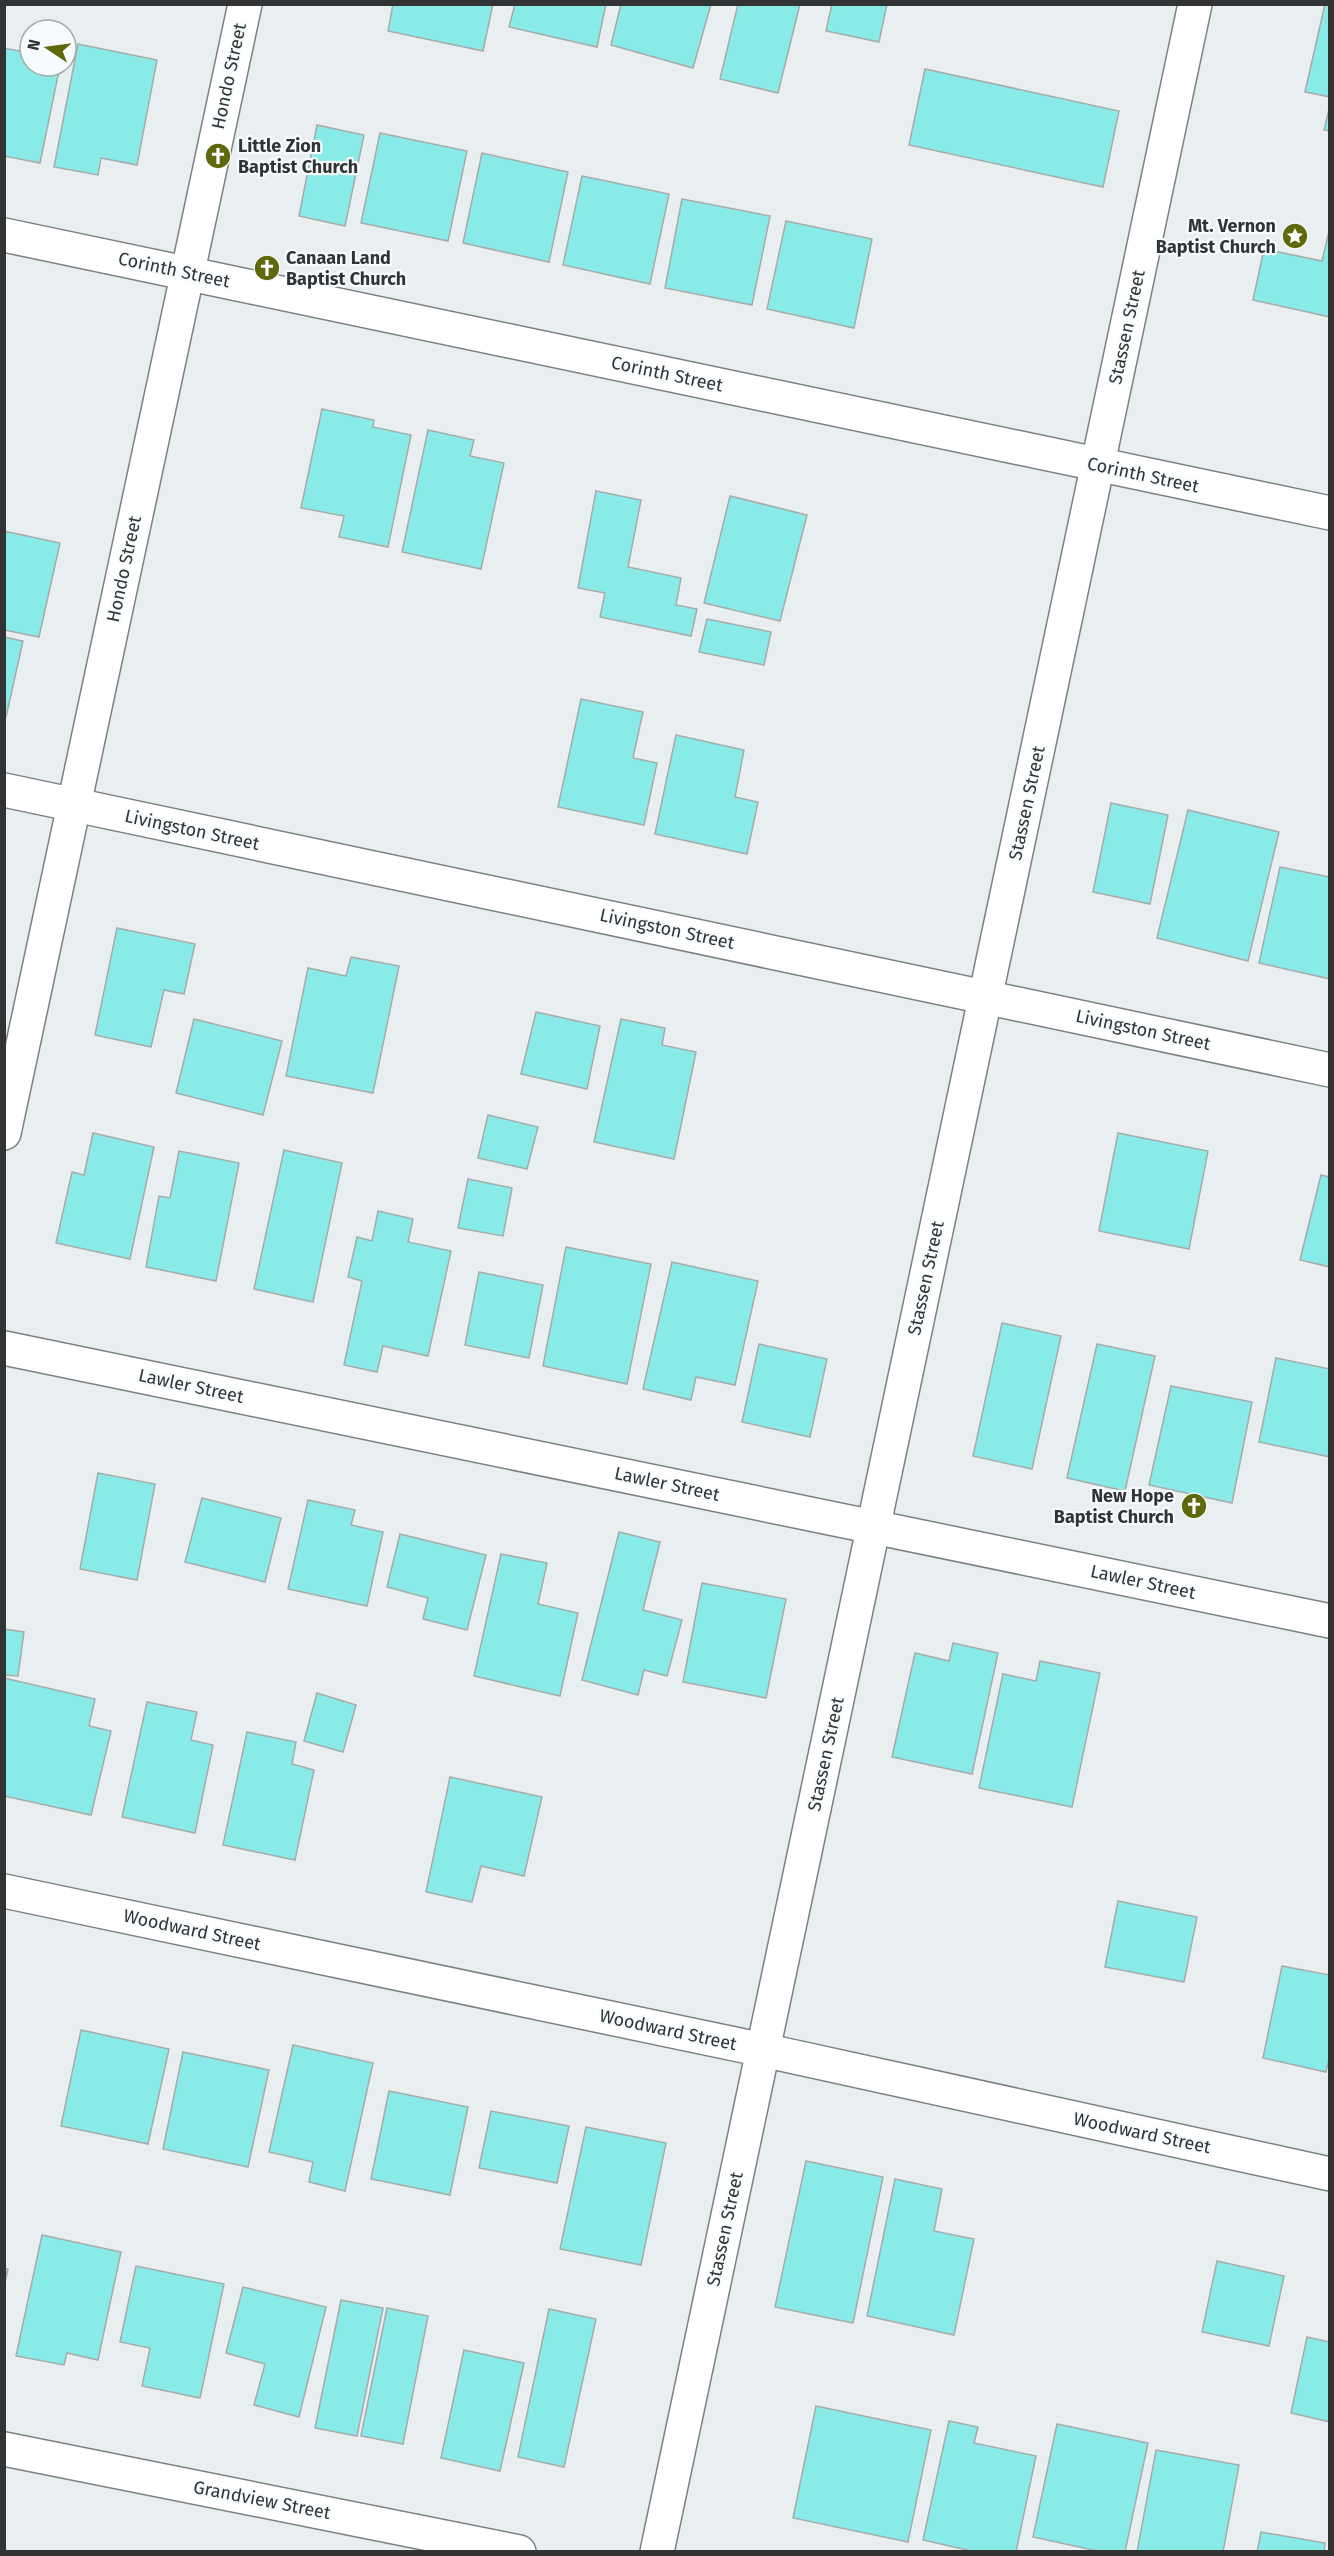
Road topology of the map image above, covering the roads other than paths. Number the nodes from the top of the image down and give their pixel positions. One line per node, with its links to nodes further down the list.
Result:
1 (245, 4): 4 (street, Hondo Street)
2 (1195, 4): 5 (street, Stassen Street)
3 (4, 235): 4 (street, Corinth Street)
4 (188, 273): 5 (street, Corinth Street); 8 (street, Hondo Street)
5 (1098, 466): 6 (street, Corinth Street); 9 (street, Stassen Street)
6 (1329, 513)
7 (4, 790): 8 (street, Livingston Street)
8 (74, 805): 9 (street, Livingston Street); 11 (street, Hondo Street)
9 (986, 996): 10 (street, Livingston Street); 13 (street, Stassen Street)
10 (1329, 1070)
11 (4, 1133)
12 (4, 1348): 13 (street, Lawler Street)
13 (874, 1527): 14 (street, Lawler Street); 16 (street, Stassen Street)
14 (1329, 1621)
15 (4, 1891): 16 (street, Woodward Street)
16 (763, 2050): 17 (street, Woodward Street); 20 (street, Stassen Street)
17 (1329, 2174)
18 (4, 2449): 19 (street, Grandview Street)
19 (519, 2552)
20 (657, 2552)

